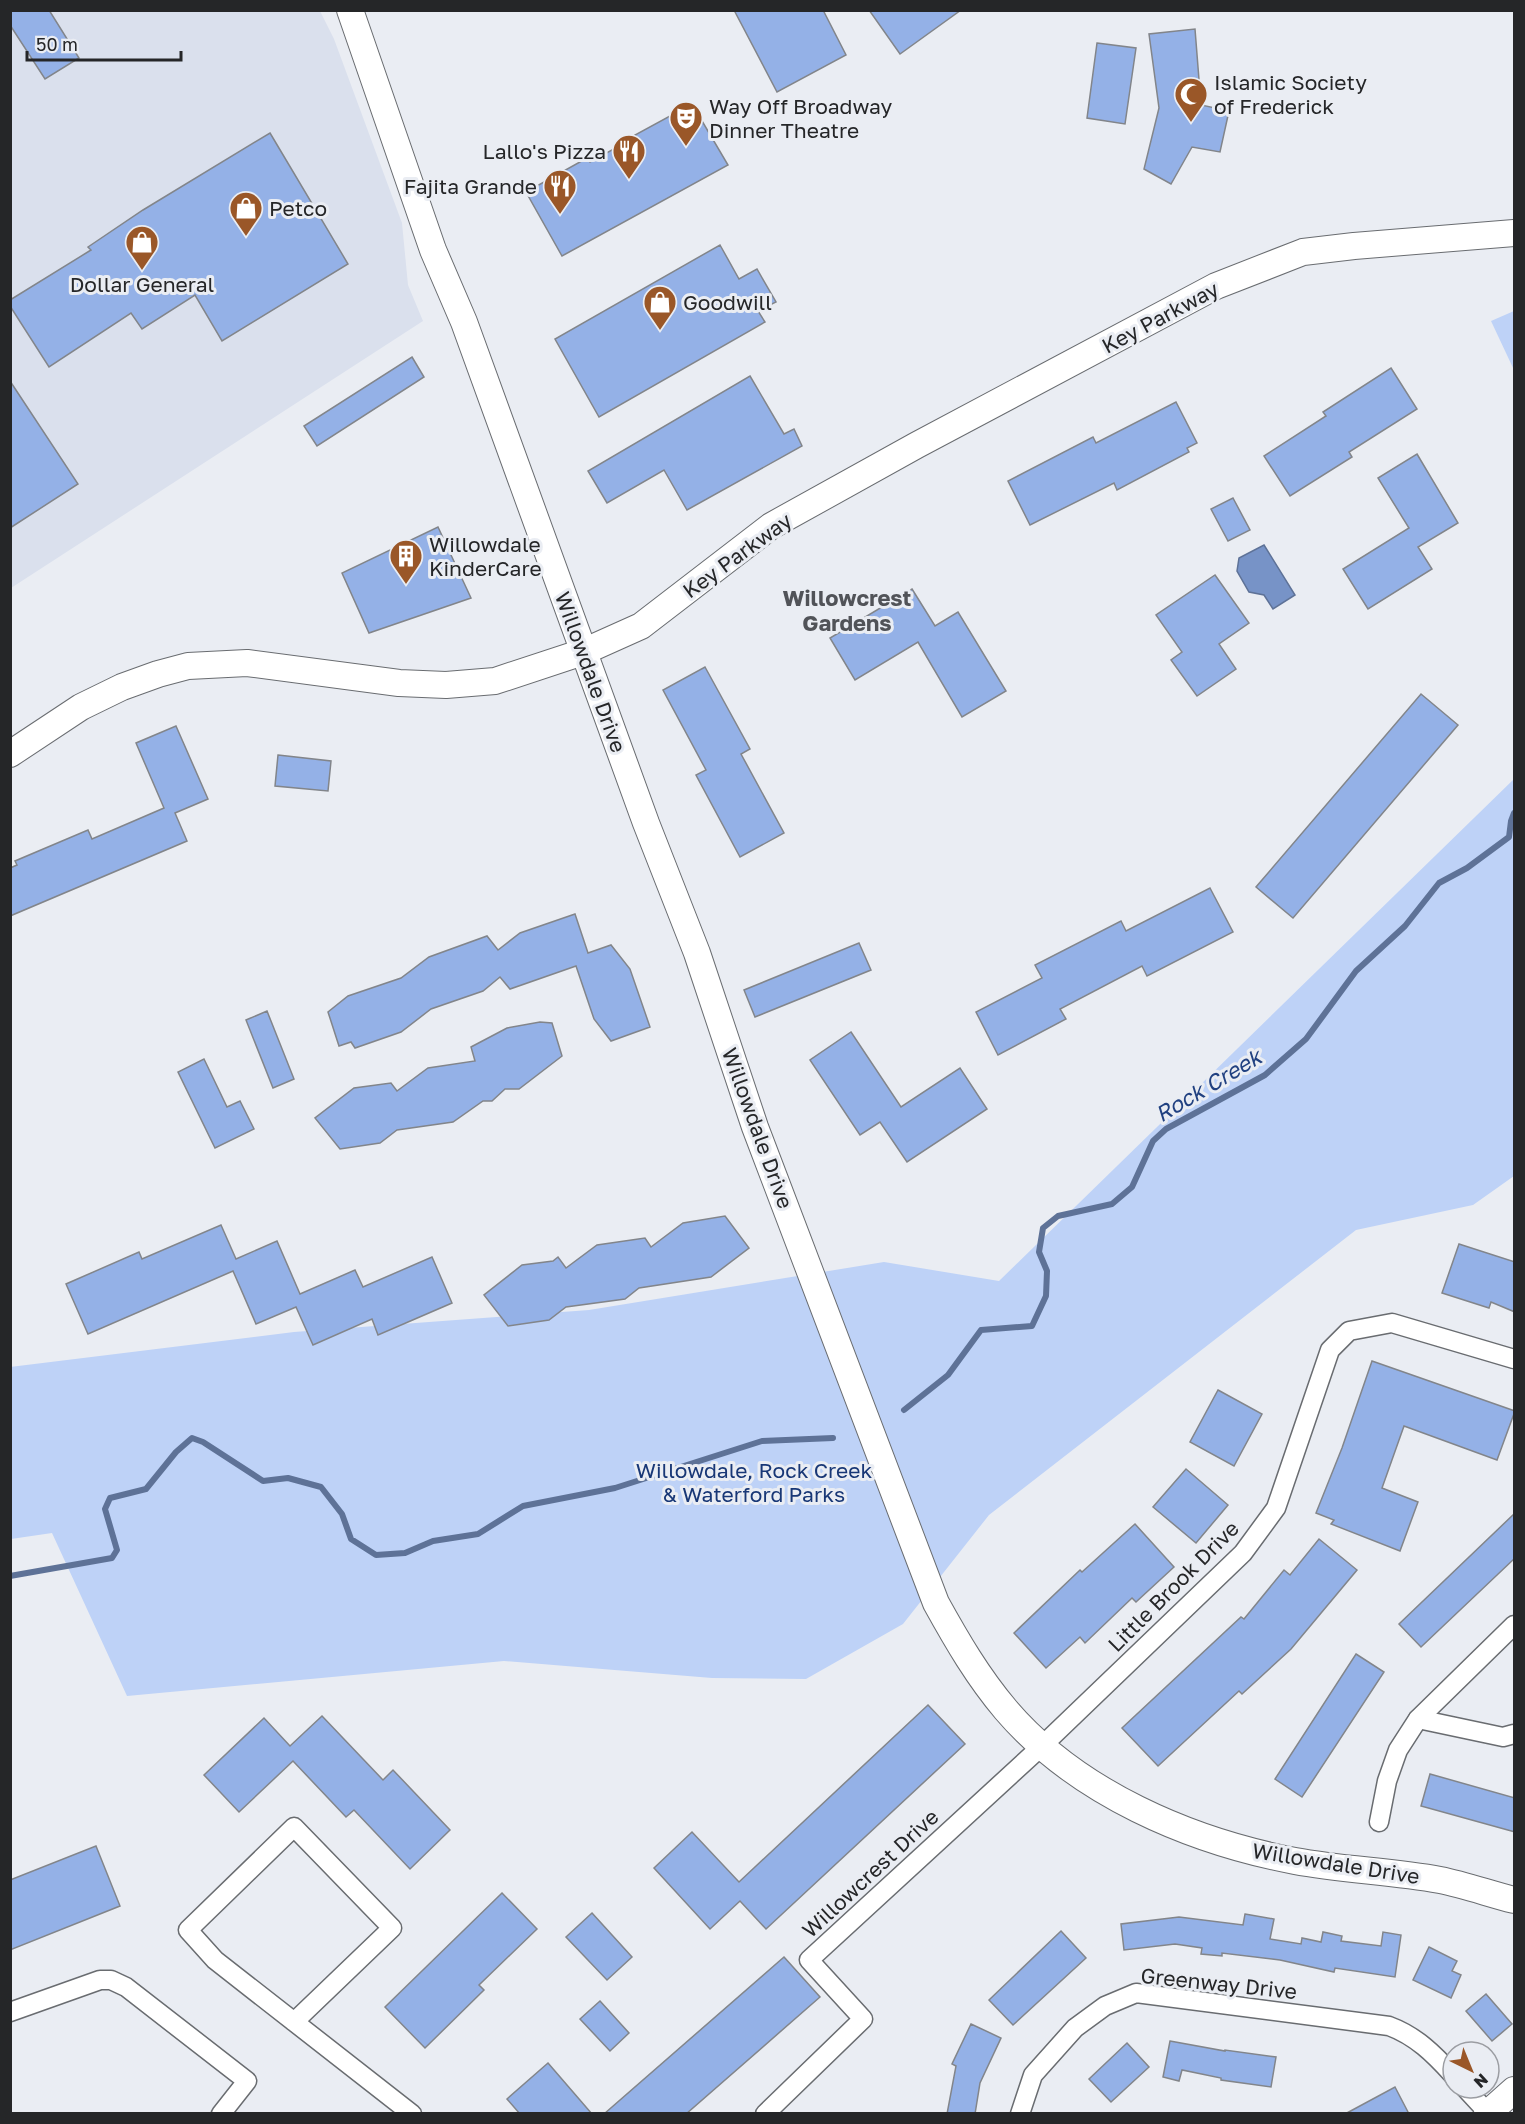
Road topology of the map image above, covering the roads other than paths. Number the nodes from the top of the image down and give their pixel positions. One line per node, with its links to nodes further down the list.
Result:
1 (350, 10): 3 (street, Willowdale Drive)
2 (1515, 233): 3 (street, Key Parkway)
3 (583, 652): 4 (street, Key Parkway); 9 (street, Willowdale Drive)
4 (10, 754)
5 (1515, 1359): 9 (street, Little Brook Drive)
6 (1515, 1625): 7 (street)
7 (1418, 1719): 8 (street); 10 (street)
8 (1515, 1734)
9 (1043, 1745): 11 (street, Willowdale Drive); 20 (street, Willowcrest Drive)
10 (1379, 1822)
11 (1515, 1900)
12 (10, 2012): 18 (street)
13 (294, 2022): 13 (street); 19 (street)
14 (1441, 2062): 21 (street, Greenway Drive)
15 (1515, 2090): 17 (street)
16 (1476, 2100): 17 (street)
17 (1488, 2113)
18 (221, 2114)
19 (412, 2114)
20 (765, 2114)
21 (1020, 2114)

